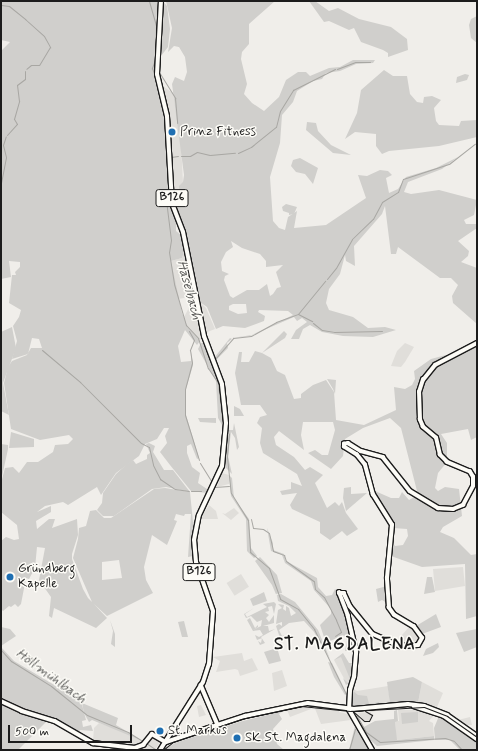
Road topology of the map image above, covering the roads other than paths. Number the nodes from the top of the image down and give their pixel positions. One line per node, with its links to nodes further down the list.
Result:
1 (161, 1): 3 (main road, B126)
2 (477, 343): 6 (street)
3 (201, 685): 7 (main road, B126); 8 (street)
4 (1, 701): 13 (street)
5 (418, 706): 6 (street); 10 (street); 12 (street)
6 (349, 709): 8 (street); 15 (street)
7 (177, 721): 9 (main road, B126); 13 (main road, B126)
8 (218, 725): 11 (street)
9 (171, 734): 11 (street); 13 (main road, B126)
10 (477, 736)
11 (175, 738): 13 (street)
12 (477, 739)
13 (165, 741): 14 (main road, B126)
14 (159, 750)
15 (372, 750)

